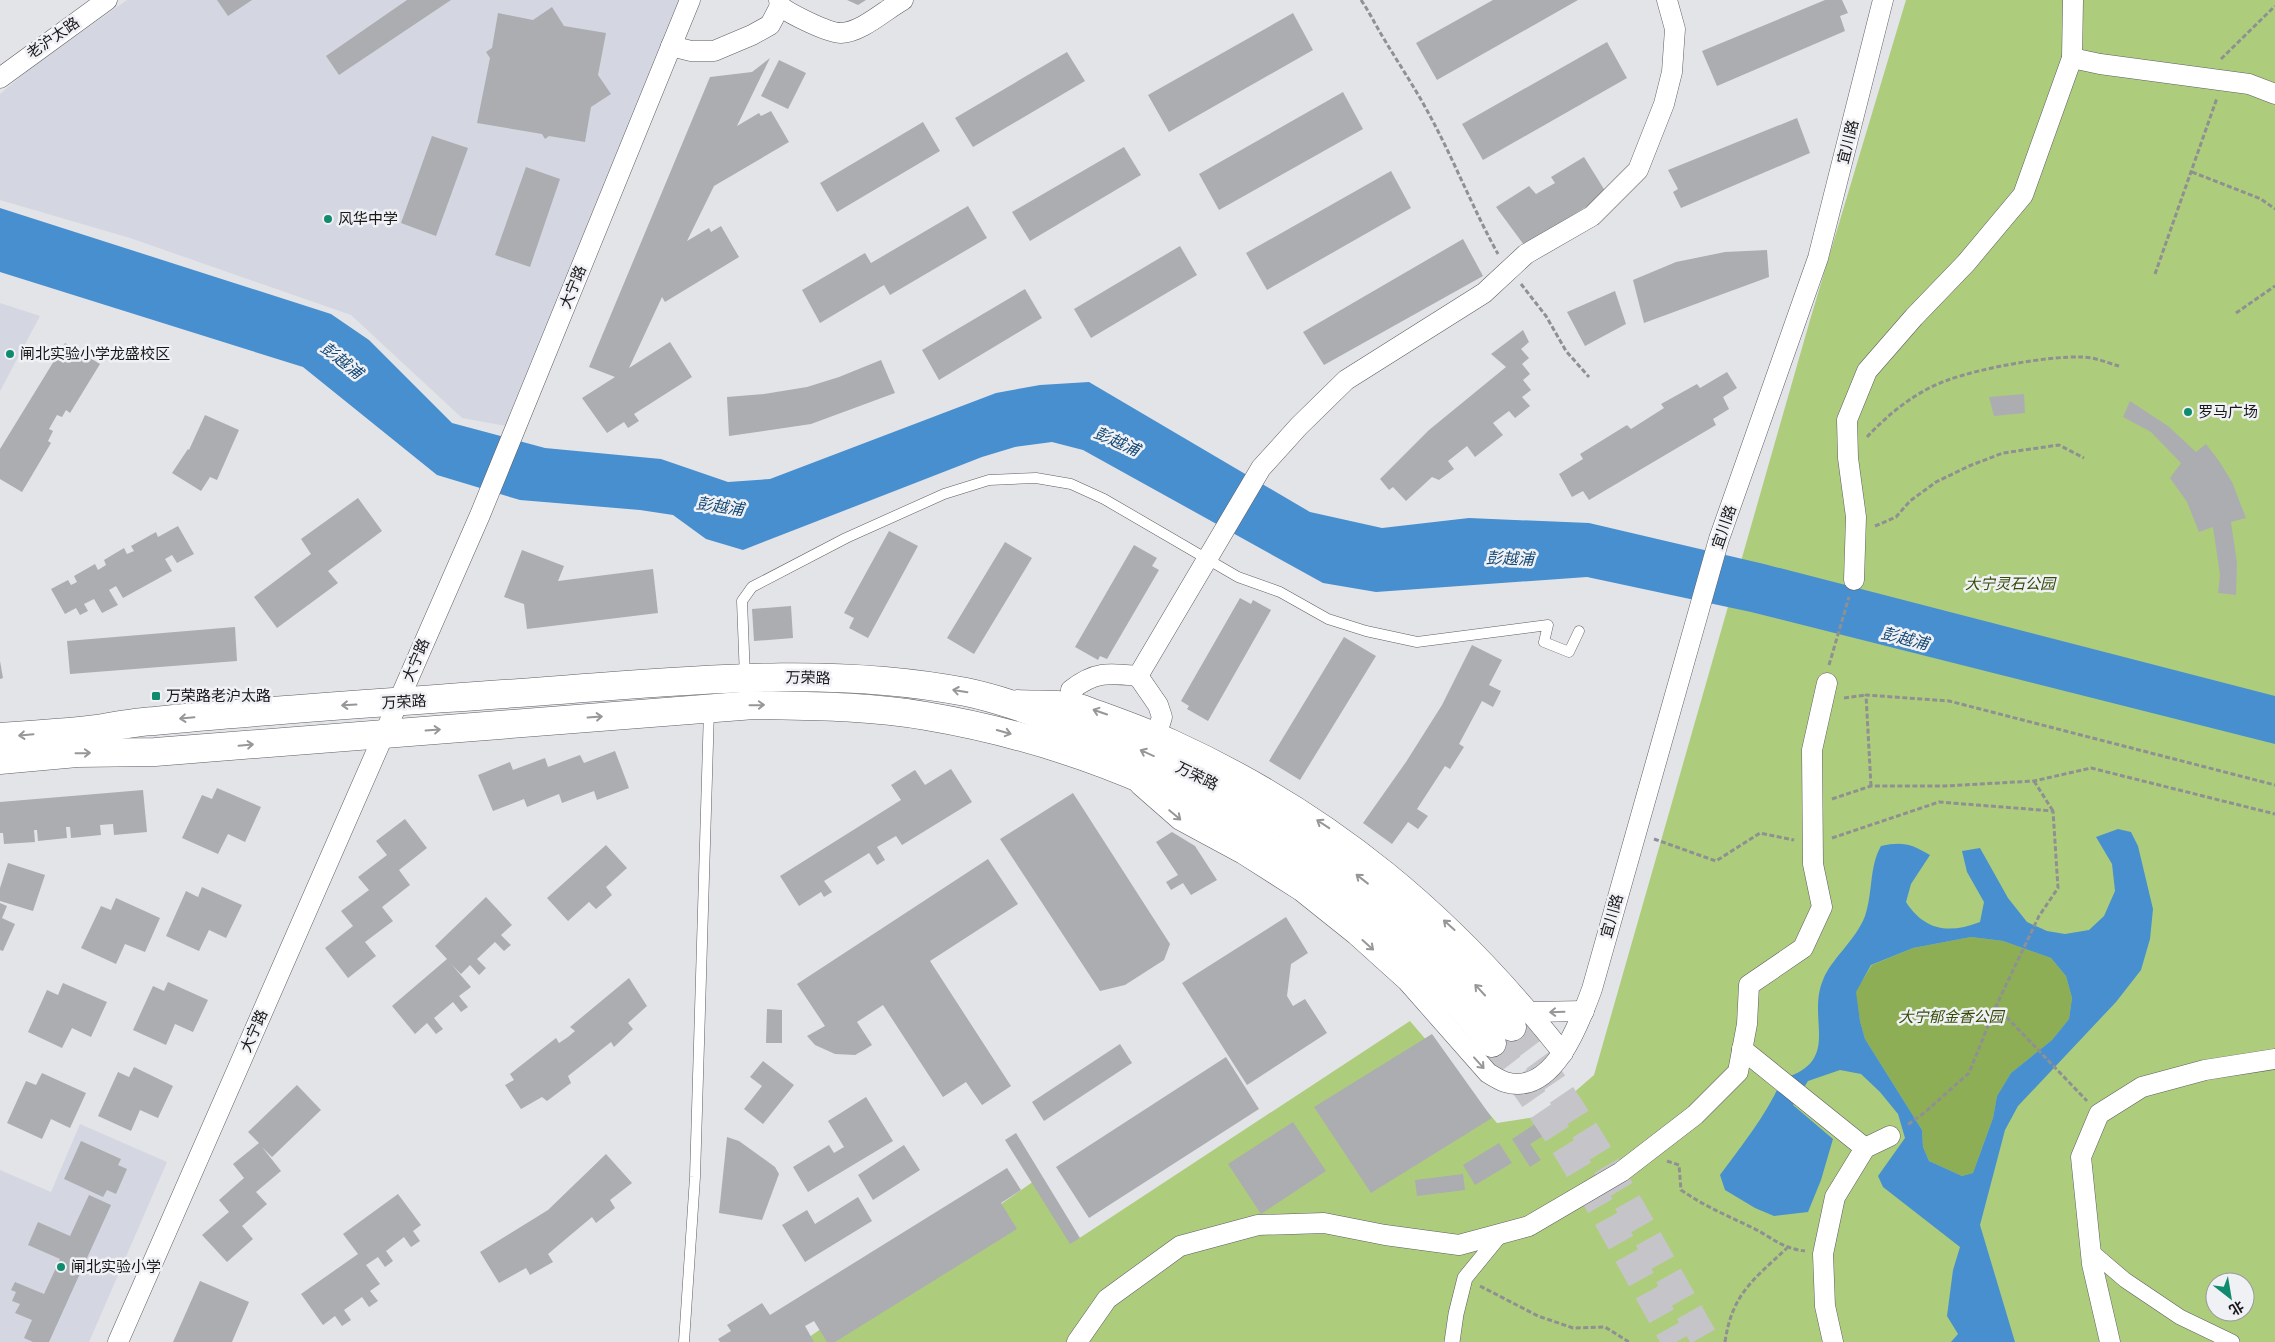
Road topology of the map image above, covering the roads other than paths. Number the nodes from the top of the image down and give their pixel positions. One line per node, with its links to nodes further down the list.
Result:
1 (107, 0): 10 (street, 老沪太路)
2 (690, 0): 8 (street, 大宁路)
3 (903, 0): 7 (street)
4 (1667, 0): 12 (street)
5 (1883, 0): 27 (street, 宜川路)
6 (2073, 0): 9 (street)
7 (779, 3): 8 (street)
8 (671, 46): 19 (street, 大宁路)
9 (2072, 58): 11 (street); 13 (street)
10 (0, 78)
11 (2275, 94)
12 (1206, 559): 14 (lane); 15 (street); 16 (lane)
13 (1854, 580)
14 (1578, 631)
15 (1138, 676): 20 (street); 22 (street)
16 (745, 678): 18 (main road, 万荣路, one-way to 16); 19 (main road, 万荣路)
17 (1827, 683): 29 (street)
18 (999, 700): 20 (street); 28 (main road, 万荣路, one-way to 18)
19 (398, 702): 23 (street, 大宁路); 24 (main road, 万荣路, one-way to 24)
20 (1072, 702): 22 (street, one-way to 20)
21 (709, 709): 23 (main road, 万荣路, one-way to 21); 26 (main road, 万荣路, one-way to 26); 37 (lane)
22 (1157, 733): 28 (street, one-way to 22)
23 (384, 734): 25 (main road, 万荣路, one-way to 23); 36 (street, 大宁路)
24 (0, 737)
25 (0, 760)
26 (1125, 772): 28 (main road, 万荣路); 30 (street, 宜川路, one-way to 30)
27 (1584, 1011): 28 (street, one-way to 28); 30 (street, 宜川路)
28 (1512, 1028): 30 (street)
29 (1742, 1049): 33 (street); 34 (street)
30 (1563, 1053)
31 (2275, 1060): 35 (street)
32 (1890, 1136): 33 (street)
33 (1865, 1148): 40 (street)
34 (1501, 1234): 38 (street); 39 (street)
35 (2090, 1251): 41 (street); 42 (street)
36 (118, 1342)
37 (684, 1342)
38 (1077, 1342)
39 (1452, 1342)
40 (1833, 1342)
41 (2110, 1342)
42 (2232, 1342)

